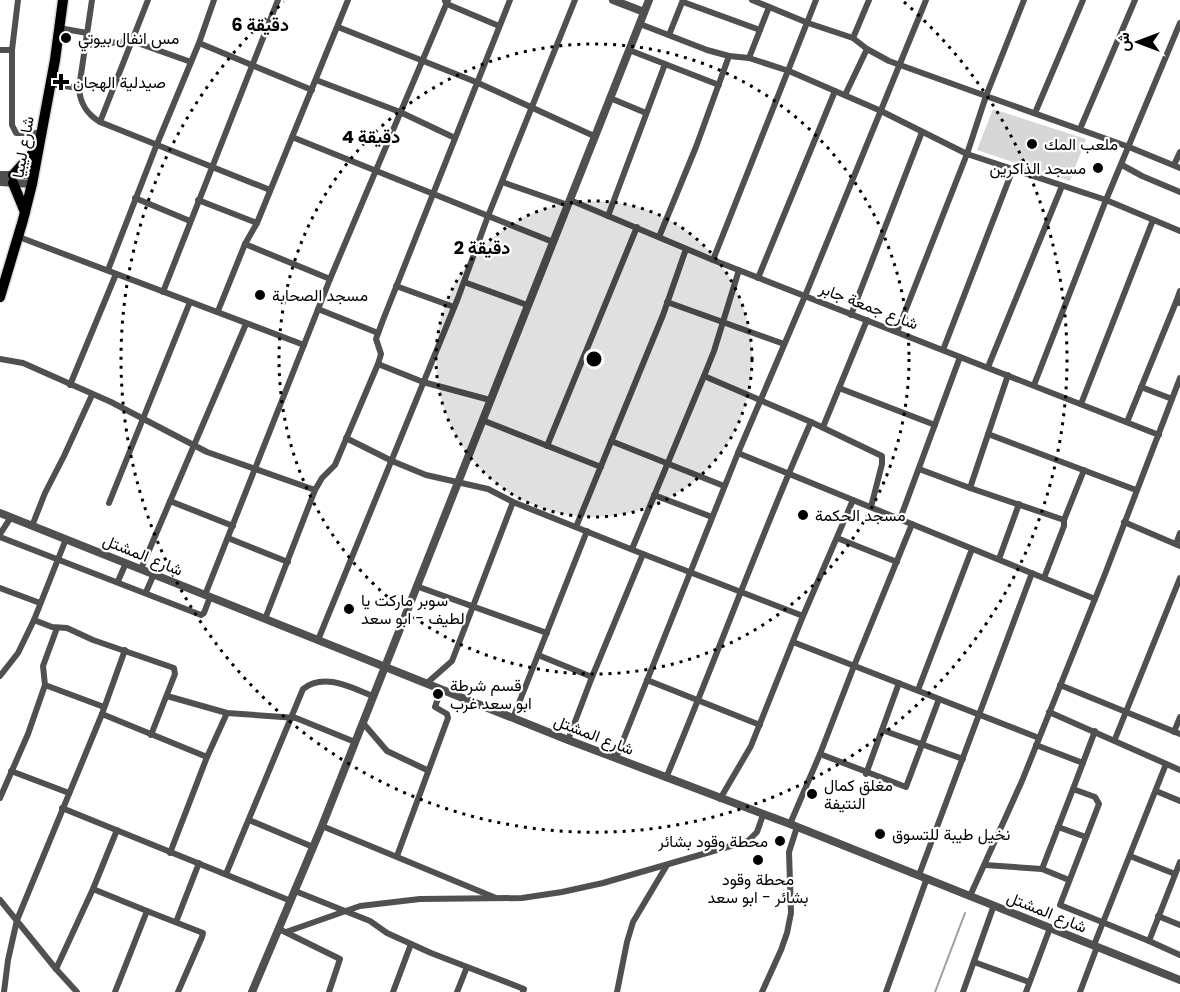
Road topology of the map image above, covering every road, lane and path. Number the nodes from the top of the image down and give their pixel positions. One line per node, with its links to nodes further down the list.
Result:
1 (18, 0): 39 (street)
2 (63, 0): 29 (highway, شارع ليبيا)
3 (92, 0): 31 (street)
4 (147, 0): 34 (street)
5 (214, 0): 35 (street)
6 (278, 0): 46 (street)
7 (348, 0): 28 (street)
8 (510, 0): 27 (street)
9 (574, 0): 59 (street)
10 (613, 0): 23 (street)
11 (649, 0): 23 (street)
12 (752, 0): 21 (street)
13 (816, 0): 24 (street)
14 (869, 0): 33 (street)
15 (926, 0): 47 (street)
16 (1024, 0): 57 (street)
17 (1083, 0): 63 (street)
18 (1135, 0): 65 (street)
19 (683, 1): 30 (street); 32 (street)
20 (447, 2): 27 (street); 43 (street)
21 (761, 2): 22 (street)
22 (769, 7): 24 (street); 30 (street)
23 (645, 12): 26 (street)
24 (807, 23): 33 (street); 48 (street)
25 (1180, 23): 73 (street)
26 (640, 24): 32 (street); 40 (street)
27 (499, 26): 50 (street)
28 (338, 27): 43 (street); 49 (street)
29 (59, 28): 31 (street); 51 (highway, شارع ليبيا)
30 (760, 30): 42 (street)
31 (87, 33): 36 (street)
32 (669, 35): 41 (street)
33 (854, 38): 37 (street)
34 (132, 41): 36 (street); 44 (street); 64 (street)
35 (199, 43): 44 (street); 46 (street)
36 (86, 45): 53 (street)
37 (867, 49): 47 (street); 56 (street)
38 (0, 50): 39 (street)
39 (12, 50): 67 (street)
40 (629, 50): 45 (street); 58 (street)
41 (729, 56): 42 (street); 52 (street)
42 (749, 58): 48 (street)
43 (424, 60): 50 (street); 61 (street)
44 (191, 62): 71 (street)
45 (665, 64): 52 (street); 62 (street)
46 (252, 65): 54 (street); 77 (street)
47 (901, 65): 57 (street); 60 (street)
48 (789, 72): 55 (street); 107 (street)
49 (316, 80): 54 (street); 61 (street)
50 (476, 82): 59 (street); 70 (street)
51 (50, 84): 53 (street); 67 (highway, شارع ليبيا)
52 (719, 86): 103 (street)
53 (80, 88): 64 (street)
54 (312, 90): 69 (street)
55 (835, 91): 56 (street); 111 (street)
56 (845, 95): 60 (street)
57 (986, 96): 63 (street); 75 (street)
58 (610, 98): 62 (street); 68 (street)
59 (531, 108): 68 (street); 85 (street)
60 (881, 111): 66 (street); 117 (street)
61 (400, 112): 70 (street); 79 (street)
62 (646, 113): 96 (street)
63 (1035, 113): 65 (street)
64 (100, 122): 71 (street)
65 (1080, 129): 73 (street)
66 (922, 132): 75 (street); 126 (street)
67 (41, 133): 72 (highway, شارع ليبيا)
68 (594, 136): 93 (street)
69 (292, 138): 79 (street); 87 (street)
70 (455, 138): 89 (street)
71 (157, 144): 77 (street); 90 (street)
72 (38, 147): 82 (highway); 83 (highway, شارع ليبيا)
73 (1129, 147): 76 (street); 78 (street)
74 (1180, 152): 78 (street)
75 (967, 154): 80 (street); 130 (street)
76 (1122, 165): 88 (street); 92 (street)
77 (212, 167): 87 (street); 91 (street)
78 (1177, 167)
79 (375, 170): 89 (street); 112 (street)
80 (1013, 170): 86 (street); 134 (street)
81 (0, 175): 82 (street)
82 (13, 179): 83 (street); 84 (street); 94 (highway)
83 (33, 180): 94 (highway, شارع ليبيا)
84 (0, 182)
85 (502, 182): 93 (street, شارع جمعة جابر); 95 (street)
86 (1062, 186): 92 (street); 138 (street)
87 (270, 190): 99 (street)
88 (1180, 192)
89 (433, 193): 95 (street); 114 (street)
90 (135, 198): 98 (street); 108 (street)
91 (198, 200): 98 (street); 99 (street)
92 (1106, 200): 97 (street); 143 (street)
93 (569, 202): 96 (street, شارع جمعة جابر); 104 (street)
94 (25, 212): 102 (highway, شارع ليبيا)
95 (488, 216): 104 (street); 113 (street)
96 (608, 216): 100 (street, شارع جمعة جابر)
97 (1153, 220): 101 (street); 151 (street)
98 (190, 221): 116 (street)
99 (257, 223): 105 (street)
100 (637, 228): 103 (street, شارع جمعة جابر); 162 (street)
101 (1180, 231)
102 (19, 237): 108 (street); 118 (highway, شارع ليبيا)
103 (659, 237): 106 (street, شارع جمعة جابر)
104 (553, 242): 122 (street)
105 (245, 244): 112 (street); 125 (street)
106 (686, 249): 107 (street, شارع جمعة جابر); 120 (street)
107 (713, 260): 109 (street, شارع جمعة جابر)
108 (108, 270): 110 (street)
109 (739, 270): 111 (street, شارع جمعة جابر); 128 (street)
110 (116, 274): 116 (street); 144 (street)
111 (758, 278): 117 (street, شارع جمعة جابر)
112 (330, 279): 124 (street)
113 (464, 282): 122 (street); 123 (street)
114 (396, 286): 123 (street); 131 (street)
115 (1180, 291): 121 (street)
116 (163, 292): 119 (street)
117 (805, 296): 126 (street, شارع جمعة جابر); 132 (street)
118 (0, 297)
119 (190, 302): 125 (street); 152 (street)
120 (668, 302): 128 (street); 161 (street)
121 (1178, 302): 145 (street)
122 (527, 305): 150 (street)
123 (454, 307): 142 (street)
124 (318, 309): 131 (street); 133 (street)
125 (218, 311): 129 (street)
126 (851, 315): 127 (street, شارع جمعة جابر)
127 (867, 320): 130 (street, شارع جمعة جابر); 146 (street)
128 (722, 322): 132 (street); 140 (street)
129 (246, 324): 133 (street); 163 (street)
130 (897, 332): 134 (street, شارع جمعة جابر)
131 (378, 333): 137 (street)
132 (784, 344): 149 (street)
133 (304, 345): 168 (street)
134 (943, 350): 135 (street, شارع جمعة جابر)
135 (960, 357): 138 (street, شارع جمعة جابر); 156 (street)
136 (0, 359): 144 (street)
137 (378, 364): 142 (street); 160 (street)
138 (988, 367): 139 (street, شارع جمعة جابر)
139 (1008, 375): 143 (street, شارع جمعة جابر); 158 (street)
140 (704, 376): 149 (street); 166 (street)
141 (1180, 378): 148 (street)
142 (423, 382): 150 (street); 165 (street)
143 (1034, 385): 151 (street, شارع جمعة جابر)
144 (70, 386): 147 (street)
145 (1141, 387): 148 (street); 155 (street)
146 (839, 388): 156 (street); 157 (street)
147 (92, 395): 152 (street); 191 (street)
148 (1175, 395): 159 (street)
149 (760, 399): 154 (street); 164 (street)
150 (490, 400): 153 (street)
151 (1081, 404): 155 (street, شارع جمعة جابر)
152 (143, 418): 163 (street); 181 (street)
153 (482, 420): 162 (street); 172 (street)
154 (811, 422): 157 (street); 171 (street)
155 (1127, 422): 159 (street, شارع جمعة جابر)
156 (935, 425): 169 (street)
157 (823, 427): 183 (street)
158 (987, 434): 170 (street); 174 (street)
159 (1159, 435): 176 (street)
160 (346, 438): 165 (street); 175 (street)
161 (611, 441): 166 (street); 167 (street)
162 (547, 446): 167 (street)
163 (194, 447): 168 (street); 179 (street)
164 (738, 453): 171 (street); 173 (street)
165 (392, 461): 172 (street); 229 (street)
166 (668, 463): 173 (street); 177 (street)
167 (601, 467): 193 (street)
168 (256, 468): 175 (street); 192 (street)
169 (919, 469): 174 (street); 187 (street)
170 (1084, 471): 176 (street); 188 (street)
171 (788, 473): 178 (street); 219 (street)
172 (457, 482): 180 (street); 216 (street)
173 (724, 486): 185 (street)
174 (970, 488): 182 (street)
175 (315, 490): 206 (street)
176 (1137, 490): 189 (street)
177 (654, 495): 185 (street); 201 (street)
178 (853, 500): 183 (street); 198 (street)
179 (170, 501): 192 (street); 209 (street)
180 (513, 502): 193 (street); 223 (street)
181 (109, 503)
182 (1019, 504): 188 (street); 205 (street)
183 (871, 507): 187 (street)
184 (0, 513): 186 (street, شارع المشتل)
185 (712, 516): 210 (street)
186 (11, 517): 191 (street, شارع المشتل); 196 (street)
187 (900, 519): 190 (street)
188 (1064, 520): 213 (street)
189 (1124, 522): 200 (street); 221 (street)
190 (912, 524): 202 (street); 207 (street)
191 (32, 526): 199 (street, شارع المشتل)
192 (233, 526): 197 (street)
193 (576, 527): 194 (street)
194 (586, 531): 201 (street); 228 (street)
195 (1180, 533): 200 (street)
196 (0, 536): 204 (street)
197 (228, 538): 206 (street); 220 (street)
198 (837, 538): 207 (street); 224 (street)
199 (66, 539): 204 (street); 208 (street, شارع المشتل)
200 (1178, 545)
201 (632, 549): 203 (street)
202 (972, 549): 205 (street); 243 (street)
203 (643, 554): 210 (street); 236 (street)
204 (57, 559): 215 (street); 222 (street)
205 (999, 559): 211 (street)
206 (288, 562): 225 (street)
207 (897, 562): 234 (street)
208 (126, 563): 209 (street, شارع المشتل); 215 (street)
209 (141, 569): 212 (street, شارع المشتل)
210 (690, 573): 219 (street); 237 (street)
211 (1032, 573): 213 (street); 252 (street)
212 (154, 574): 218 (street); 220 (street, شارع المشتل)
213 (1044, 578): 221 (street)
214 (1180, 578): 250 (street)
215 (118, 581): 218 (street)
216 (416, 586): 223 (street); 233 (street)
217 (0, 588): 222 (street)
218 (146, 592): 220 (street)
219 (741, 592): 224 (street); 247 (street)
220 (208, 596): 225 (street, شارع المشتل)
221 (1095, 599): 241 (street)
222 (40, 603): 226 (street)
223 (474, 606): 228 (street); 238 (street)
224 (803, 616): 230 (street)
225 (265, 619): 229 (street, شارع المشتل)
226 (34, 620): 227 (street); 235 (street)
227 (57, 628): 231 (street); 240 (street)
228 (547, 633): 232 (street)
229 (318, 640): 233 (street, شارع المشتل)
230 (793, 642): 234 (street); 257 (street)
231 (125, 650): 244 (street); 248 (street)
232 (538, 655): 236 (street); 255 (street)
233 (384, 666): 238 (street, شارع المشتل); 245 (street)
234 (854, 666): 239 (street); 268 (street)
235 (0, 676)
236 (592, 677): 264 (street)
237 (646, 680): 247 (street); 270 (street)
238 (427, 683): 242 (street, شارع المشتل)
239 (899, 683): 243 (street); 258 (street)
240 (45, 685): 248 (street); 276 (street)
241 (1060, 685): 249 (street); 250 (street)
242 (441, 689): 255 (street, شارع المشتل); 274 (street)
243 (918, 690): 246 (street)
244 (167, 696): 251 (street); 261 (street)
245 (373, 696): 253 (street); 256 (street)
246 (939, 699): 252 (street); 266 (street)
247 (699, 701): 257 (street); 278 (street)
248 (103, 711): 261 (street); 281 (street)
249 (1049, 712): 259 (street); 262 (street)
250 (1125, 712): 260 (street); 263 (street)
251 (227, 713): 253 (street); 269 (street)
252 (980, 715): 262 (street); 271 (street)
253 (291, 717): 265 (street); 287 (street)
254 (1180, 717): 260 (street)
255 (513, 718): 264 (street, شارع المشتل)
256 (363, 723): 265 (street); 274 (street)
257 (760, 725): 283 (street)
258 (882, 730): 266 (street); 277 (street)
259 (1095, 731): 263 (street); 272 (street)
260 (1177, 733)
261 (151, 735): 269 (street)
262 (1039, 738): 267 (street)
263 (1115, 739): 273 (street)
264 (568, 740): 270 (street, شارع المشتل)
265 (355, 742): 289 (street)
266 (922, 744): 271 (street); 277 (street)
267 (1036, 745): 272 (street); 300 (street)
268 (820, 754): 277 (street); 288 (street)
269 (207, 757): 294 (street)
270 (616, 758): 278 (street, شارع المشتل)
271 (963, 759): 304 (street)
272 (1083, 763): 279 (street)
273 (1166, 764): 275 (street); 280 (street)
274 (427, 770): 295 (street)
275 (1180, 770)
276 (11, 771): 281 (street); 282 (street)
277 (866, 774)
278 (666, 778): 283 (street, شارع المشتل)
279 (1073, 789): 290 (street); 292 (street)
280 (1156, 791): 284 (street); 296 (street)
281 (69, 793): 285 (street)
282 (0, 798)
283 (720, 799): 286 (street, شارع المشتل)
284 (1180, 801)
285 (63, 808): 291 (street); 317 (street)
286 (764, 814): 288 (street, شارع المشتل); 299 (street)
287 (249, 820): 293 (street); 302 (street)
288 (794, 825): 304 (street, شارع المشتل); 344 (street)
289 (322, 826): 293 (street); 295 (street)
290 (1058, 827): 292 (street); 301 (street)
291 (117, 830): 294 (street); 307 (street)
292 (1086, 837): 306 (street)
293 (313, 847): 308 (street)
294 (170, 853): 298 (street)
295 (397, 856): 310 (street)
296 (1130, 856): 303 (street); 319 (street)
297 (1180, 862): 303 (street)
298 (199, 863): 302 (street); 318 (street)
299 (667, 865): 310 (street); 334 (street)
300 (985, 866): 301 (street); 309 (street)
301 (1042, 869): 306 (street)
302 (226, 874): 312 (street)
303 (1175, 874): 316 (street)
304 (919, 875): 305 (street, شارع المشتل)
305 (927, 878): 309 (street, شارع المشتل); 345 (street)
306 (1069, 880): 319 (street)
307 (93, 889): 314 (street); 329 (street)
308 (296, 891): 312 (street); 315 (street)
309 (970, 896): 313 (street, شارع المشتل)
310 (500, 899): 315 (street)
311 (0, 900): 317 (street)
312 (291, 901): 322 (street)
313 (994, 905): 321 (street, شارع المشتل); 327 (street)
314 (147, 911): 318 (street); 337 (street)
315 (342, 911): 322 (street); 324 (street)
316 (1158, 916): 320 (street); 323 (street)
317 (17, 920): 329 (street); 335 (street)
318 (176, 922): 338 (street)
319 (1103, 922): 323 (street); 325 (street)
320 (1180, 925)
321 (1050, 928): 325 (street, شارع المشتل); 331 (street)
322 (283, 930): 339 (street); 340 (street)
323 (1149, 941): 326 (street)
324 (411, 944): 328 (street); 341 (street)
325 (1095, 946): 330 (street, شارع المشتل); 348 (street)
326 (1180, 955)
327 (974, 962): 331 (street); 346 (street)
328 (467, 967): 333 (street); 342 (street)
329 (56, 969): 336 (street)
330 (1180, 980)
331 (1029, 982): 347 (street)
332 (0, 988): 335 (street)
333 (524, 991): 343 (street)
334 (618, 991)
335 (4, 992)
336 (77, 992)
337 (115, 992)
338 (178, 992)
339 (252, 992)
340 (329, 992)
341 (393, 992)
342 (457, 992)
343 (532, 992)
344 (762, 992)
345 (886, 992)
346 (963, 992)
347 (1026, 992)
348 (1080, 992)

